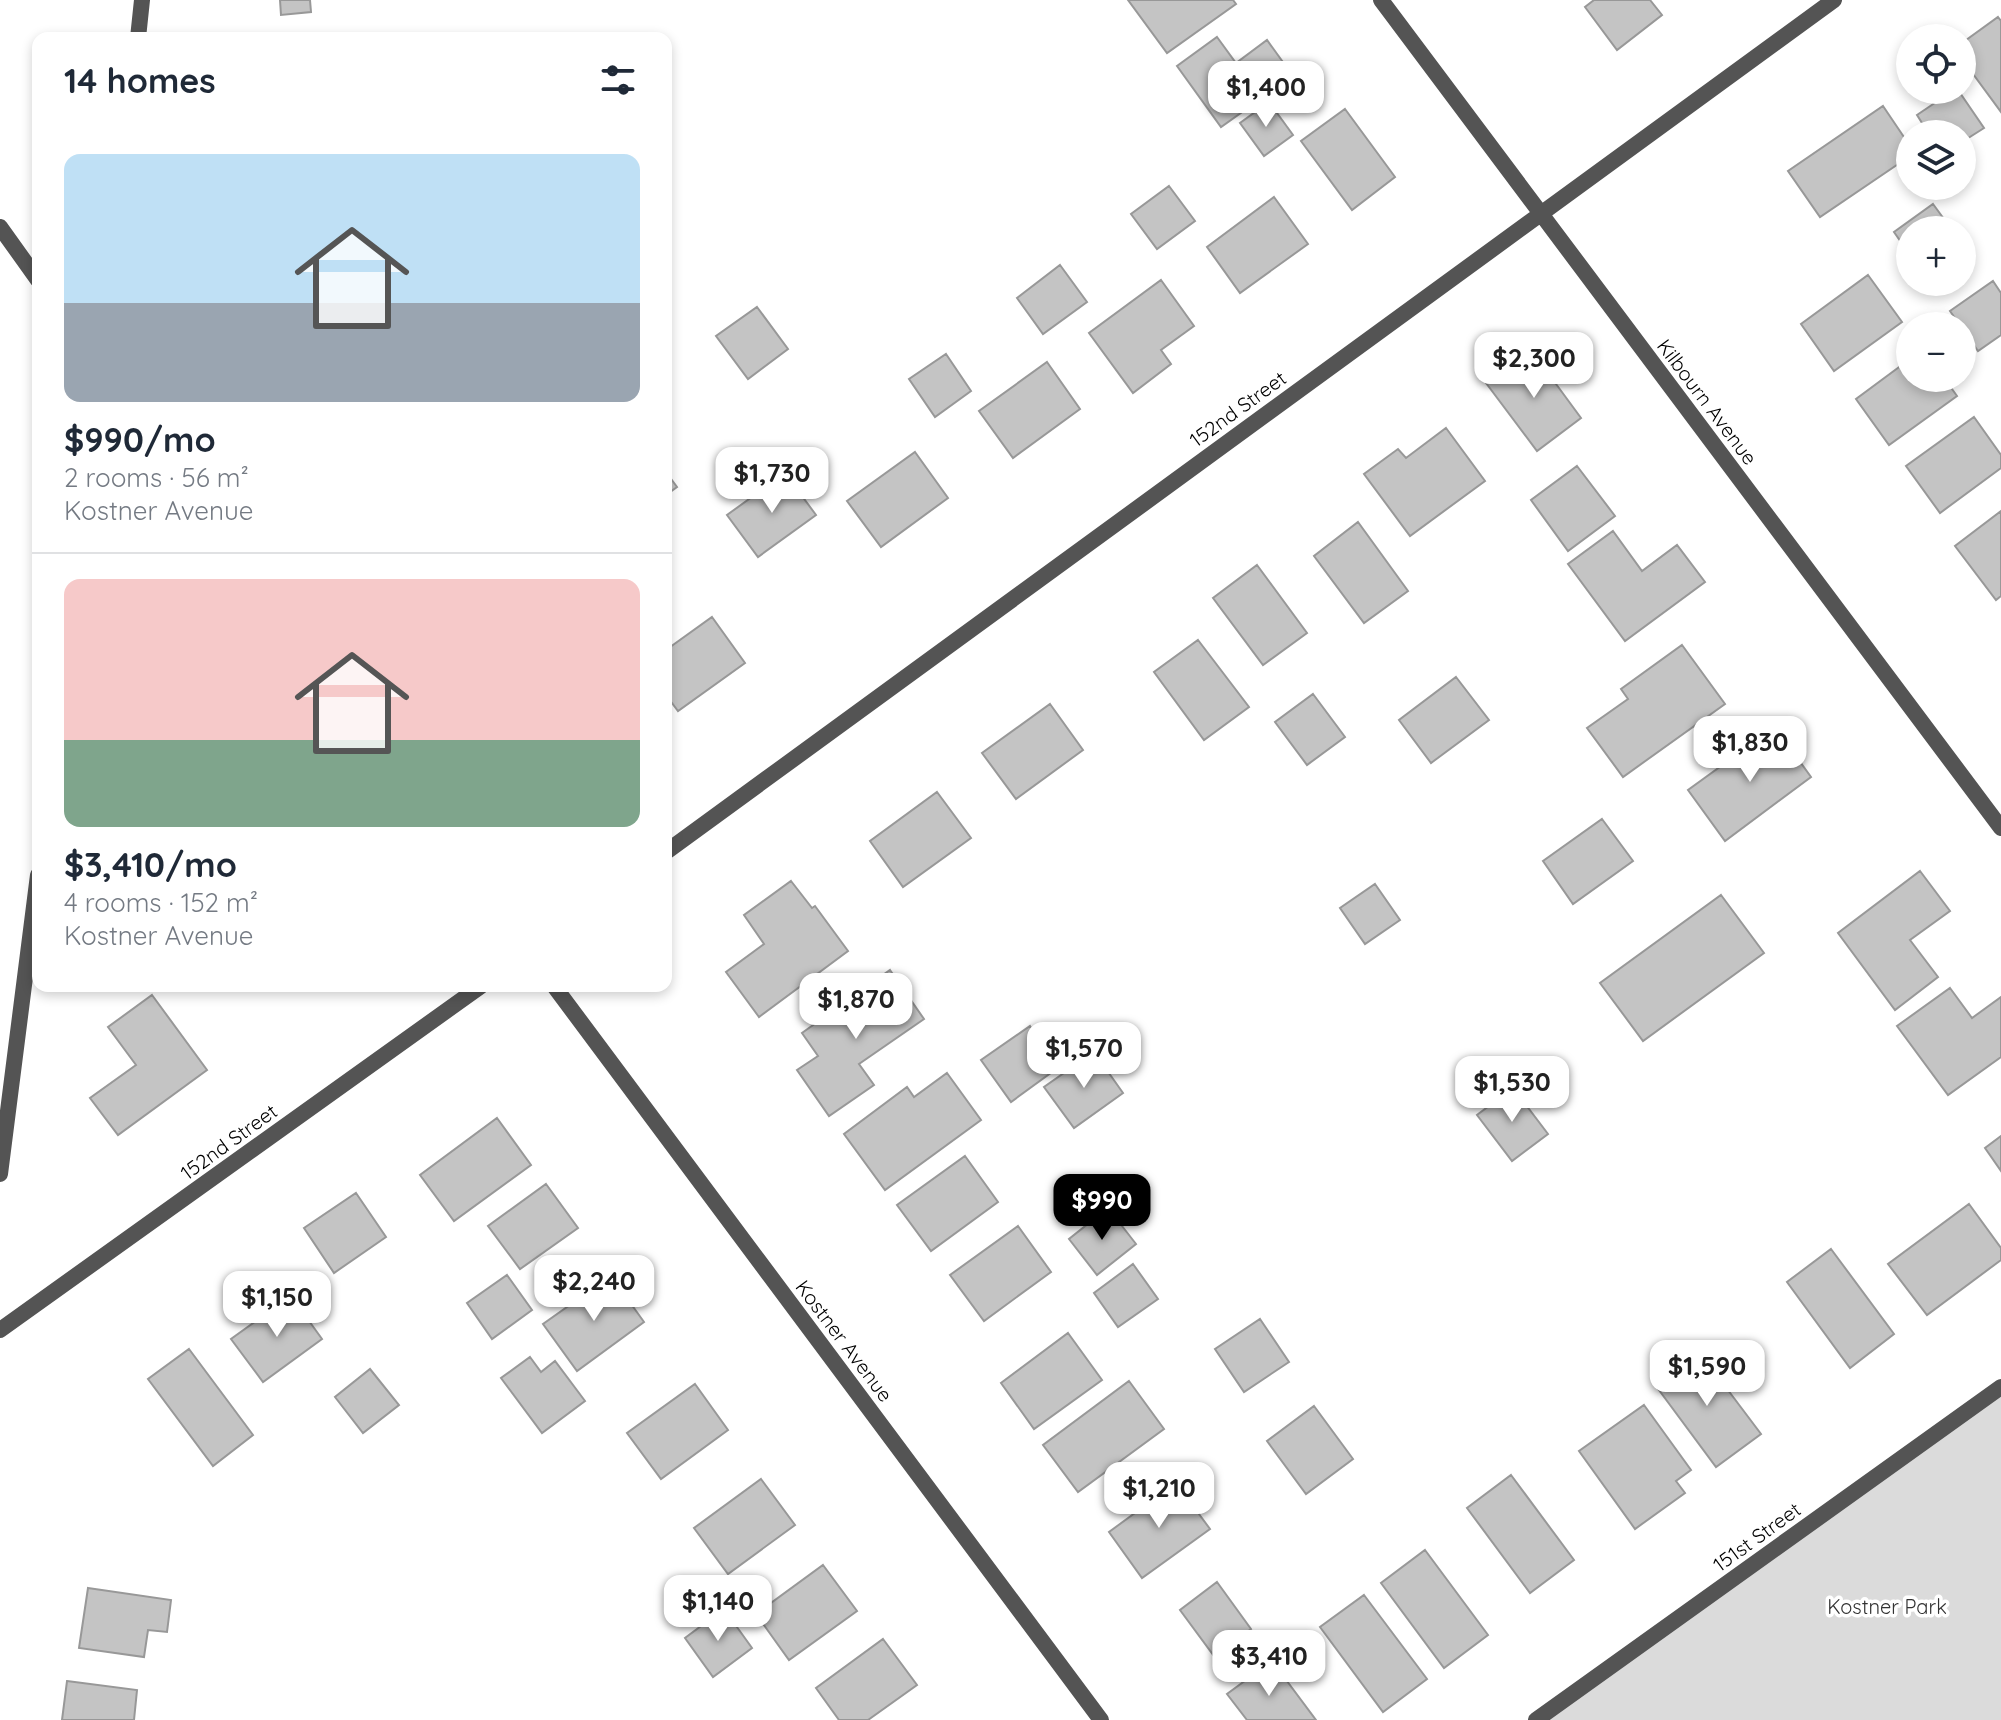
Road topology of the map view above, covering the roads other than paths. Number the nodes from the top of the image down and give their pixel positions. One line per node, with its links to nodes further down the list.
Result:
1 (142, 0): 4 (street)
2 (1381, 0): 5 (street, Kilbourn Avenue)
3 (1834, 0): 5 (street, 152nd Street)
4 (139, 32)
5 (1540, 213): 8 (street, Kilbourn Avenue); 9 (street, 152nd Street)
6 (0, 227): 7 (street)
7 (32, 272)
8 (2001, 828)
9 (672, 848)
10 (32, 922): 13 (street)
11 (473, 992): 14 (street, 152nd Street)
12 (558, 992): 16 (street, Kostner Avenue)
13 (0, 1174)
14 (0, 1330)
15 (2001, 1387): 17 (street, 151st Street)
16 (1101, 1720)
17 (1536, 1720)

